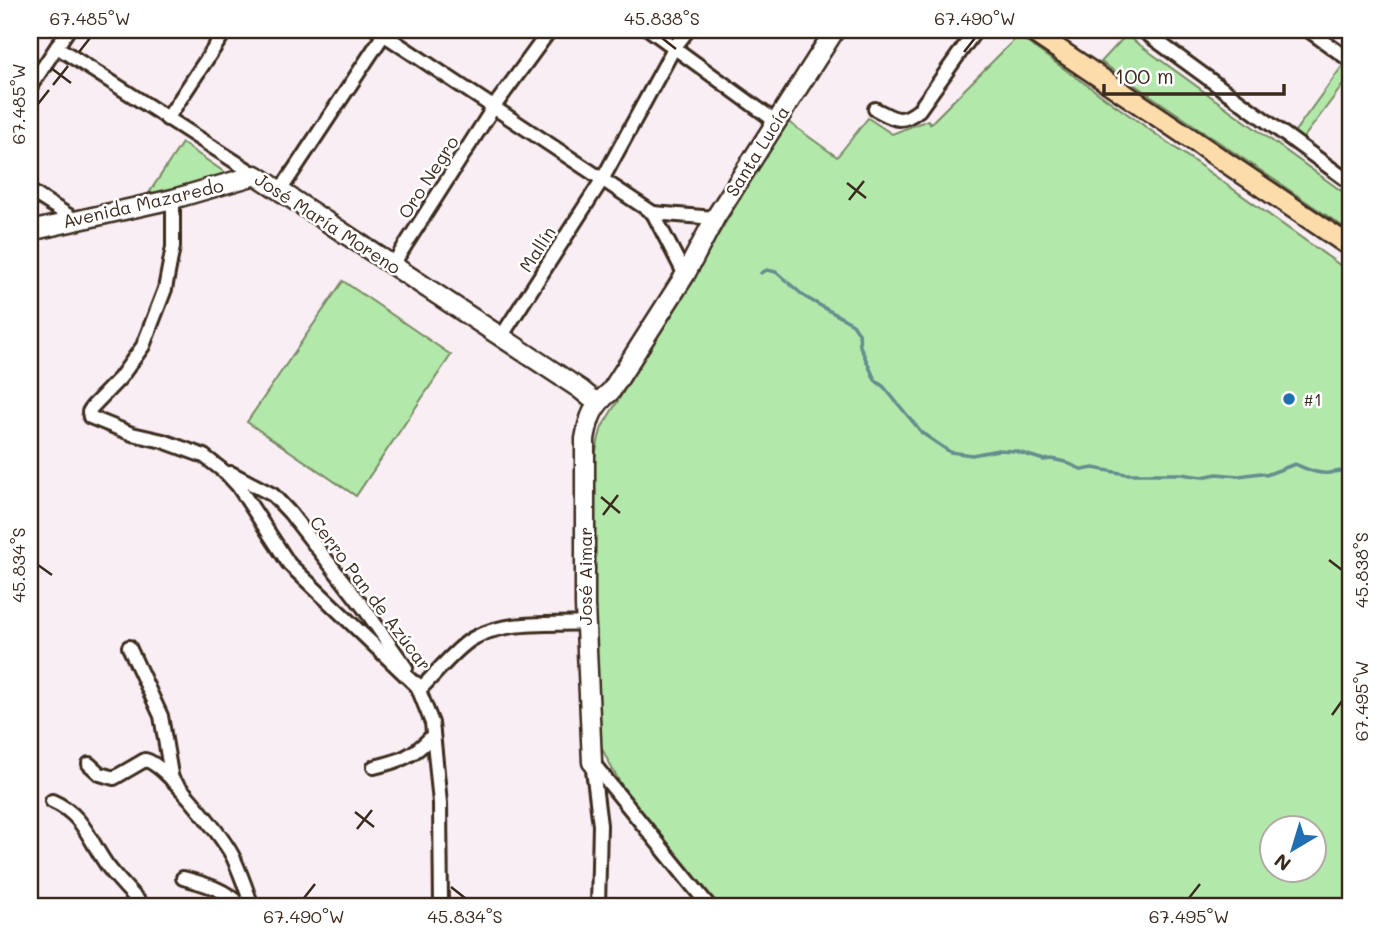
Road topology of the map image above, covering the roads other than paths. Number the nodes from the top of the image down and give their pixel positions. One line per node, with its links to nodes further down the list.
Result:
1 (68, 30): 12 (street)
2 (226, 30): 18 (street)
3 (550, 30): 16 (street, Oro Negro)
4 (650, 30): 13 (street)
5 (688, 30): 13 (street, Mallín)
6 (835, 30): 19 (street, Santa Lucía)
7 (976, 30): 17 (street)
8 (1030, 30): 30 (main road)
9 (1142, 30): 22 (street)
10 (1308, 30): 14 (street)
11 (380, 32): 16 (street); 24 (street)
12 (57, 47): 15 (street); 18 (street, José María Moreno)
13 (674, 48): 19 (street); 21 (street, Mallín)
14 (1351, 61)
15 (30, 87)
16 (493, 108): 21 (street); 31 (street, Oro Negro)
17 (875, 109)
18 (167, 119): 20 (street, José María Moreno)
19 (775, 121): 28 (street, Santa Lucía)
20 (256, 176): 24 (street, José María Moreno); 25 (street, Avenida Mazaredo)
21 (602, 180): 26 (street); 33 (street, Mallín)
22 (1351, 183)
23 (30, 191): 27 (street)
24 (280, 191): 31 (street, José María Moreno)
25 (173, 199): 27 (street, Avenida Mazaredo); 35 (street, Cerro Pan de Azúcar)
26 (653, 213): 28 (street); 32 (street)
27 (74, 219): 29 (street, Avenida Mazaredo)
28 (715, 219): 32 (street, Santa Lucía)
29 (30, 231)
30 (1351, 247)
31 (392, 265): 33 (street, José María Moreno)
32 (685, 275): 34 (street, José Aimar)
33 (501, 337): 34 (street, José María Moreno)
34 (597, 403): 36 (street, José Aimar)
35 (217, 466): 38 (street, Cerro Pan de Azúcar); 38 (street, Cerro Pan de Azúcar)
36 (585, 624): 38 (street); 40 (street, José Aimar)
37 (129, 647): 43 (street)
38 (420, 689): 39 (street)
39 (432, 736): 42 (street); 49 (street)
40 (592, 762): 50 (street, José Aimar); 51 (street)
41 (89, 764): 43 (street)
42 (374, 768)
43 (172, 780): 48 (street)
44 (52, 801): 46 (street)
45 (183, 878): 47 (street)
46 (143, 906)
47 (241, 906)
48 (252, 906)
49 (441, 906)
50 (598, 906)
51 (709, 906)

